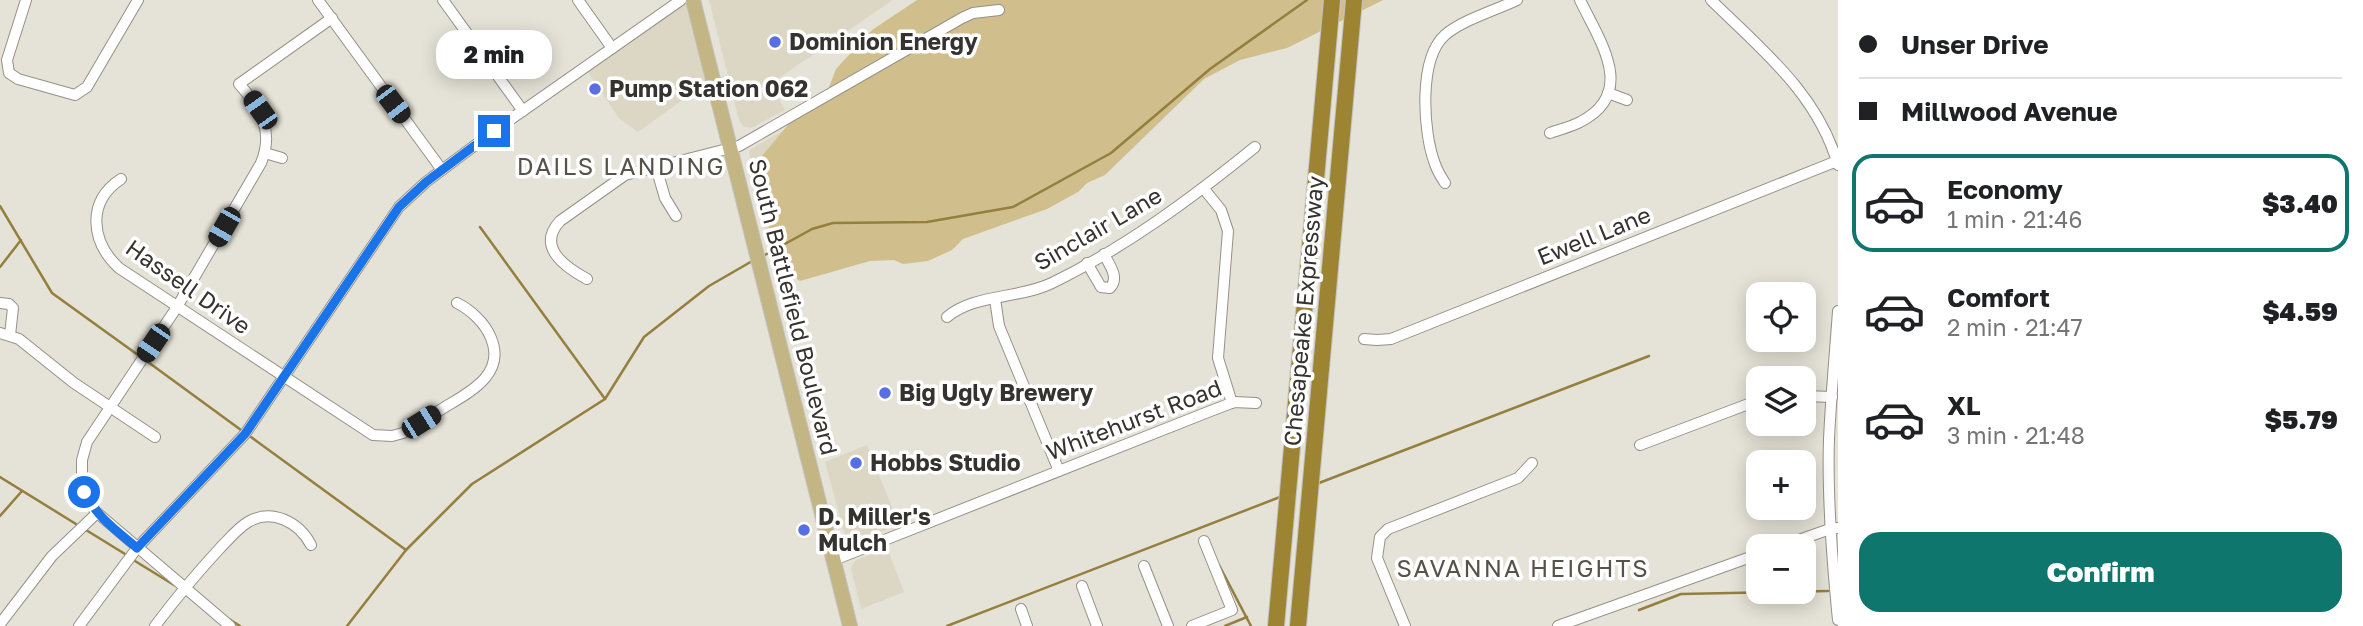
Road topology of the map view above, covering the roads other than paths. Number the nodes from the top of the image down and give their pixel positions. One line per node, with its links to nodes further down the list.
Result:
1 (26, 0): 2 (street)
2 (138, 0)
3 (318, 0): 14 (street)
4 (443, 0): 18 (street)
5 (578, 0): 15 (street)
6 (681, 0): 15 (street)
7 (693, 0): 21 (main road, South Battlefield Boulevard)
8 (1332, 0): 76 (highway, Chesapeake Expressway)
9 (1354, 0): 77 (highway, Chesapeake Expressway)
10 (1517, 0): 28 (street)
11 (1580, 0): 16 (street)
12 (1711, 0): 24 (street)
13 (999, 10): 21 (street)
14 (332, 18): 22 (street); 26 (street)
15 (612, 48): 18 (street)
16 (1608, 93): 17 (street); 19 (street)
17 (1627, 100)
18 (523, 111): 26 (street)
19 (1550, 133)
20 (1255, 146): 29 (street, Sinclair Lane)
21 (730, 149): 25 (street); 61 (main road, South Battlefield Boulevard)
22 (265, 153): 23 (street); 37 (street)
23 (282, 158)
24 (1837, 163): 41 (street, Ewell Lane)
25 (656, 167): 30 (street); 33 (street)
26 (442, 170): 42 (street)
27 (121, 179): 37 (street, Hassell Drive)
28 (1445, 183)
29 (1204, 189): 31 (street, Sinclair Lane); 45 (street)
30 (676, 216)
31 (1104, 254): 32 (street, Sinclair Lane); 32 (street)
32 (1087, 263): 34 (street, Sinclair Lane)
33 (587, 279)
34 (995, 299): 39 (street, Sinclair Lane); 52 (street)
35 (0, 303): 40 (street)
36 (457, 303): 42 (street, Hassell Drive)
37 (177, 307): 42 (street, Hassell Drive); 48 (street)
38 (1838, 311): 44 (street)
39 (947, 317)
40 (5, 334): 48 (street)
41 (1364, 339)
42 (284, 378): 59 (street)
43 (1816, 396): 44 (street)
44 (1832, 397): 54 (street)
45 (1232, 403): 46 (street, Whitehurst Road); 52 (street, Whitehurst Road)
46 (1256, 403)
47 (1746, 405): 50 (street)
48 (110, 408): 49 (street); 53 (street)
49 (155, 437)
50 (1640, 445)
51 (1532, 463): 78 (street)
52 (1059, 471): 61 (street, Whitehurst Road)
53 (97, 513): 59 (street); 67 (street)
54 (1834, 515): 55 (street)
55 (1834, 528): 56 (street); 66 (street)
56 (1816, 534)
57 (1203, 541): 75 (street)
58 (311, 545): 64 (street)
59 (137, 548): 64 (street); 68 (street)
60 (1746, 559): 79 (street)
61 (834, 561): 71 (main road, South Battlefield Boulevard)
62 (1144, 566): 74 (street)
63 (1082, 586): 73 (street)
64 (183, 587): 69 (street); 70 (street)
65 (1021, 609): 72 (street)
66 (1838, 620)
67 (0, 624)
68 (79, 626)
69 (155, 626)
70 (230, 626)
71 (850, 626)
72 (1027, 626)
73 (1097, 626)
74 (1168, 626)
75 (1192, 626)
76 (1276, 626)
77 (1298, 626)
78 (1405, 626)
79 (1558, 626)

